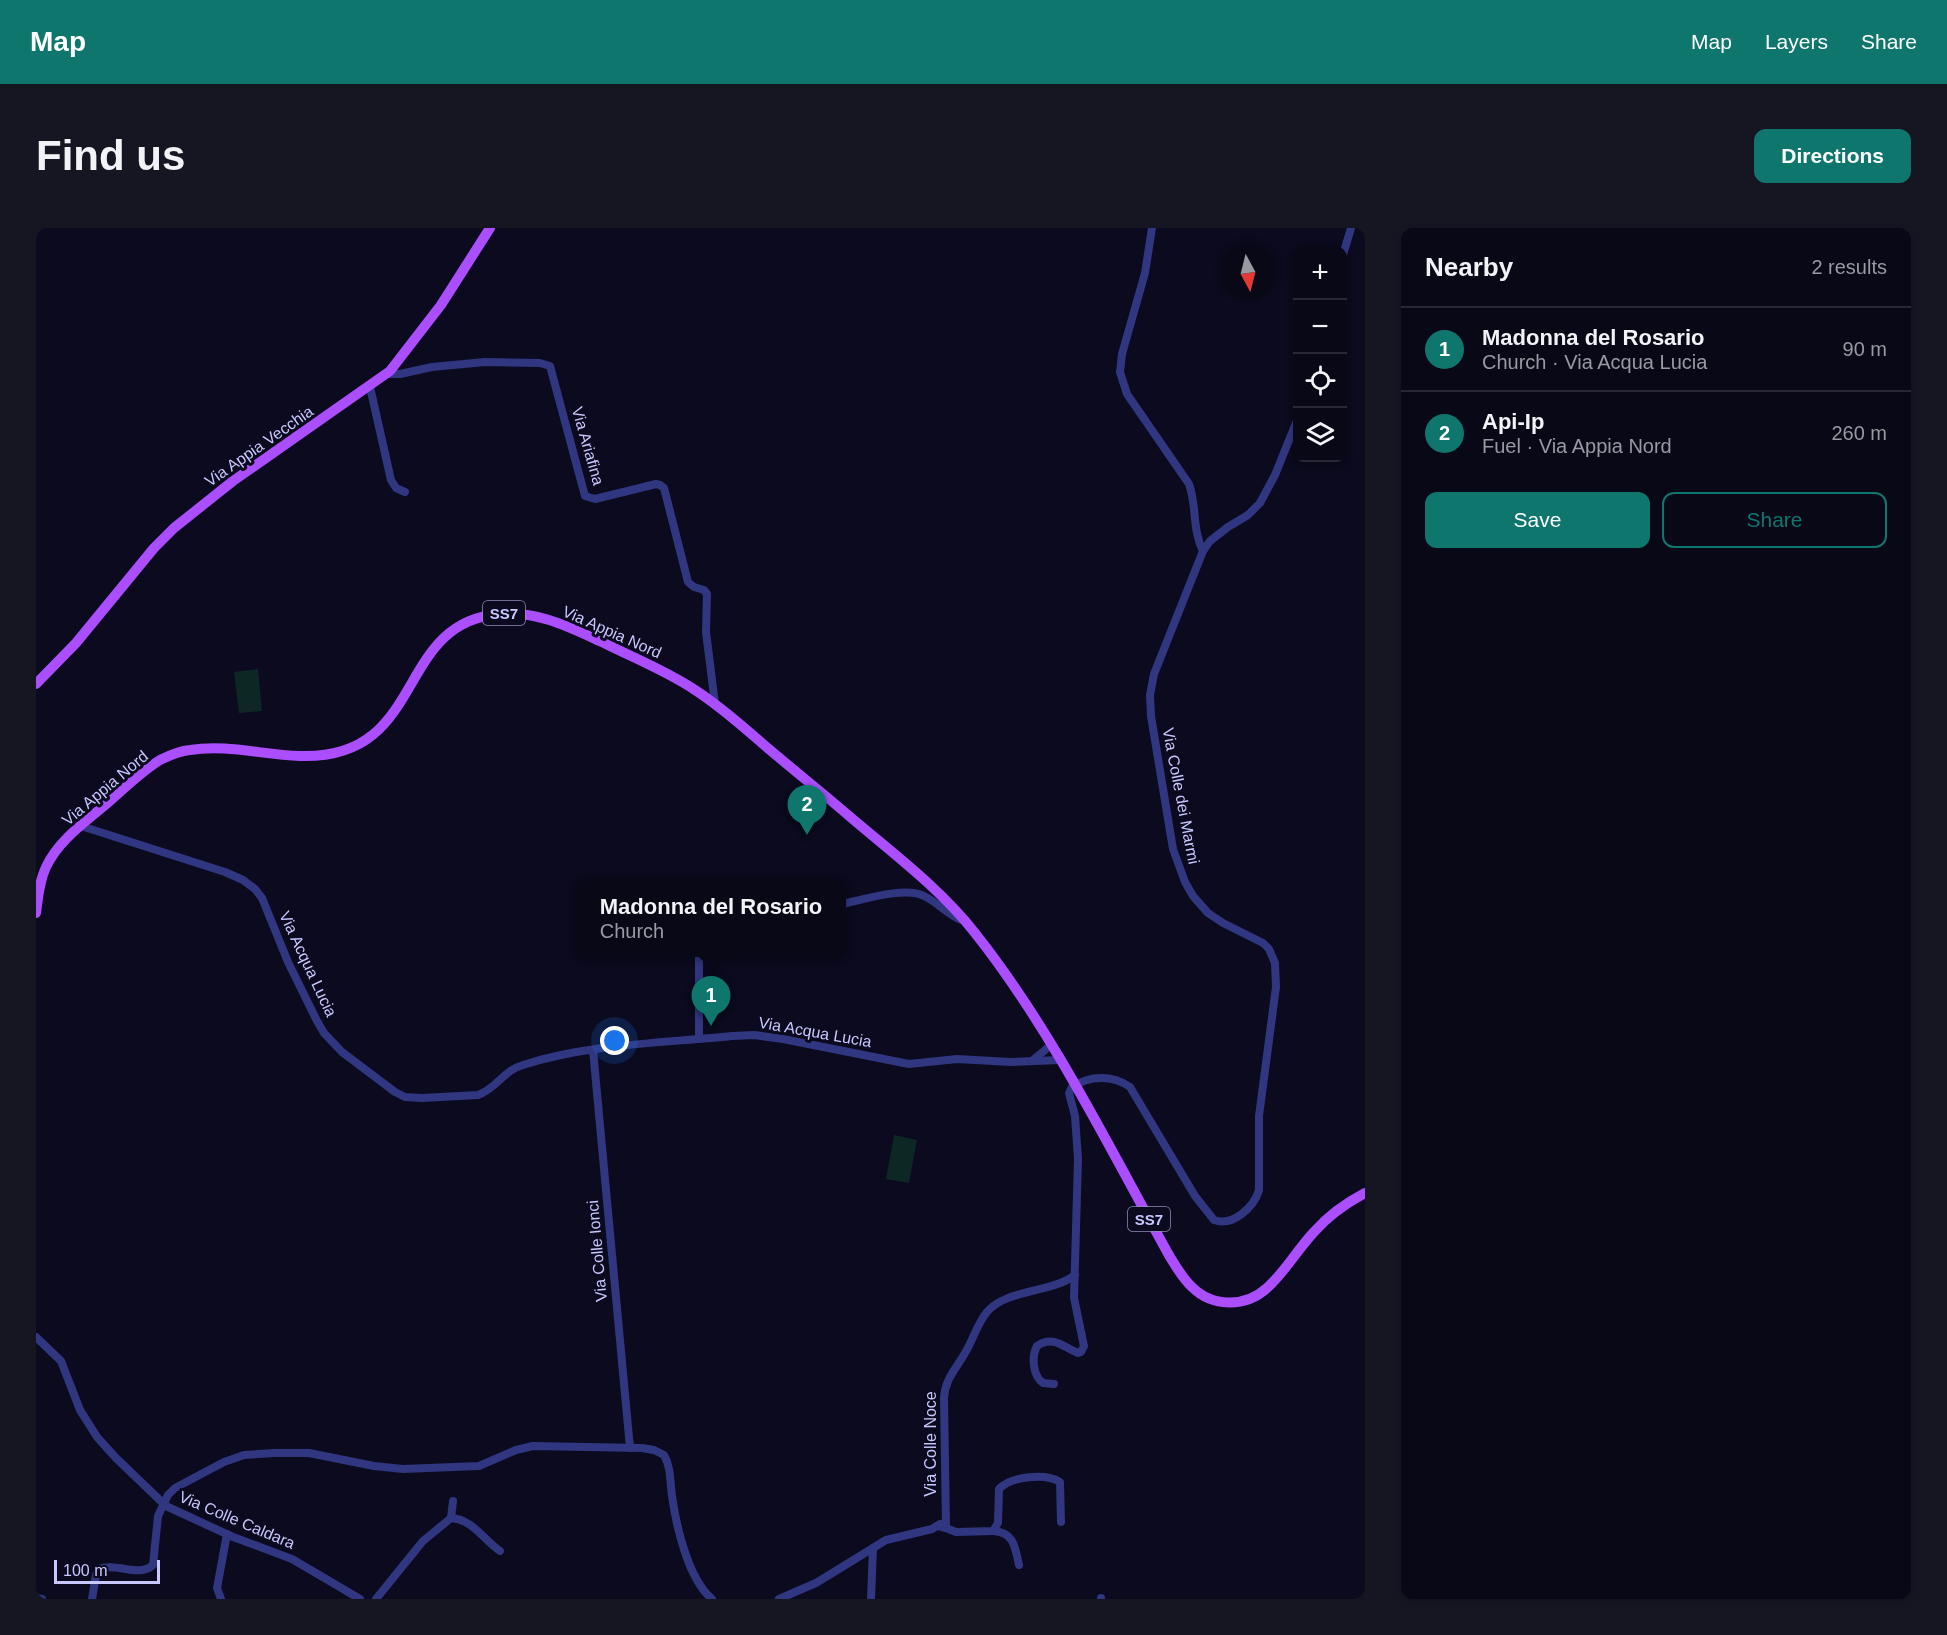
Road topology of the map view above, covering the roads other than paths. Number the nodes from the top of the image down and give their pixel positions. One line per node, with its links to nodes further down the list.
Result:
1 (490, 228): 5 (main road, Via Appia Vecchia)
2 (1152, 228): 9 (street)
3 (1351, 228): 4 (street)
4 (1346, 246)
5 (387, 374): 6 (main road, Via Appia Vecchia); 11 (street, Via Ariafina)
6 (370, 387): 8 (street); 10 (main road, Via Appia Vecchia)
7 (1293, 430): 9 (street, Via Colle dei Marmi)
8 (405, 492)
9 (1203, 550): 22 (street, Via Colle dei Marmi)
10 (36, 684)
11 (716, 704): 12 (main road, Via Appia Nord / SS7); 15 (main road, Via Appia Nord / SS7)
12 (81, 826): 14 (main road, Via Appia Nord / SS7); 19 (street, Via Acqua Lucia)
13 (846, 903): 15 (street)
14 (36, 914)
15 (966, 922): 18 (main road, Via Appia Nord / SS7)
16 (699, 957): 17 (street)
17 (699, 1039): 19 (street, Via Acqua Lucia); 21 (street, Via Acqua Lucia)
18 (1051, 1045): 20 (main road, SS7); 21 (street)
19 (593, 1050): 27 (street, Via Colle Ionci)
20 (1060, 1060): 21 (street, Via Acqua Lucia); 22 (main road, SS7)
21 (1032, 1061)
22 (1074, 1085): 23 (main road, SS7); 24 (street)
23 (1365, 1193)
24 (1075, 1275): 26 (street); 32 (street, Via Colle Noce)
25 (36, 1336): 29 (street, Via Colle Caldara)
26 (1054, 1384)
27 (630, 1448): 29 (street); 44 (street)
28 (453, 1501): 30 (street)
29 (163, 1503): 34 (street, Via Colle Caldara); 40 (street)
30 (451, 1518): 36 (street); 43 (street)
31 (1061, 1522): 33 (street)
32 (942, 1524): 33 (street); 35 (street)
33 (993, 1531): 37 (street)
34 (227, 1534): 41 (street); 42 (street, Via Colle Caldara)
35 (873, 1548): 45 (street); 46 (street)
36 (500, 1551)
37 (1019, 1565)
38 (36, 1598): 39 (street)
39 (42, 1599)
40 (92, 1599)
41 (220, 1599)
42 (360, 1599)
43 (376, 1599)
44 (712, 1599)
45 (779, 1599)
46 (871, 1599)

